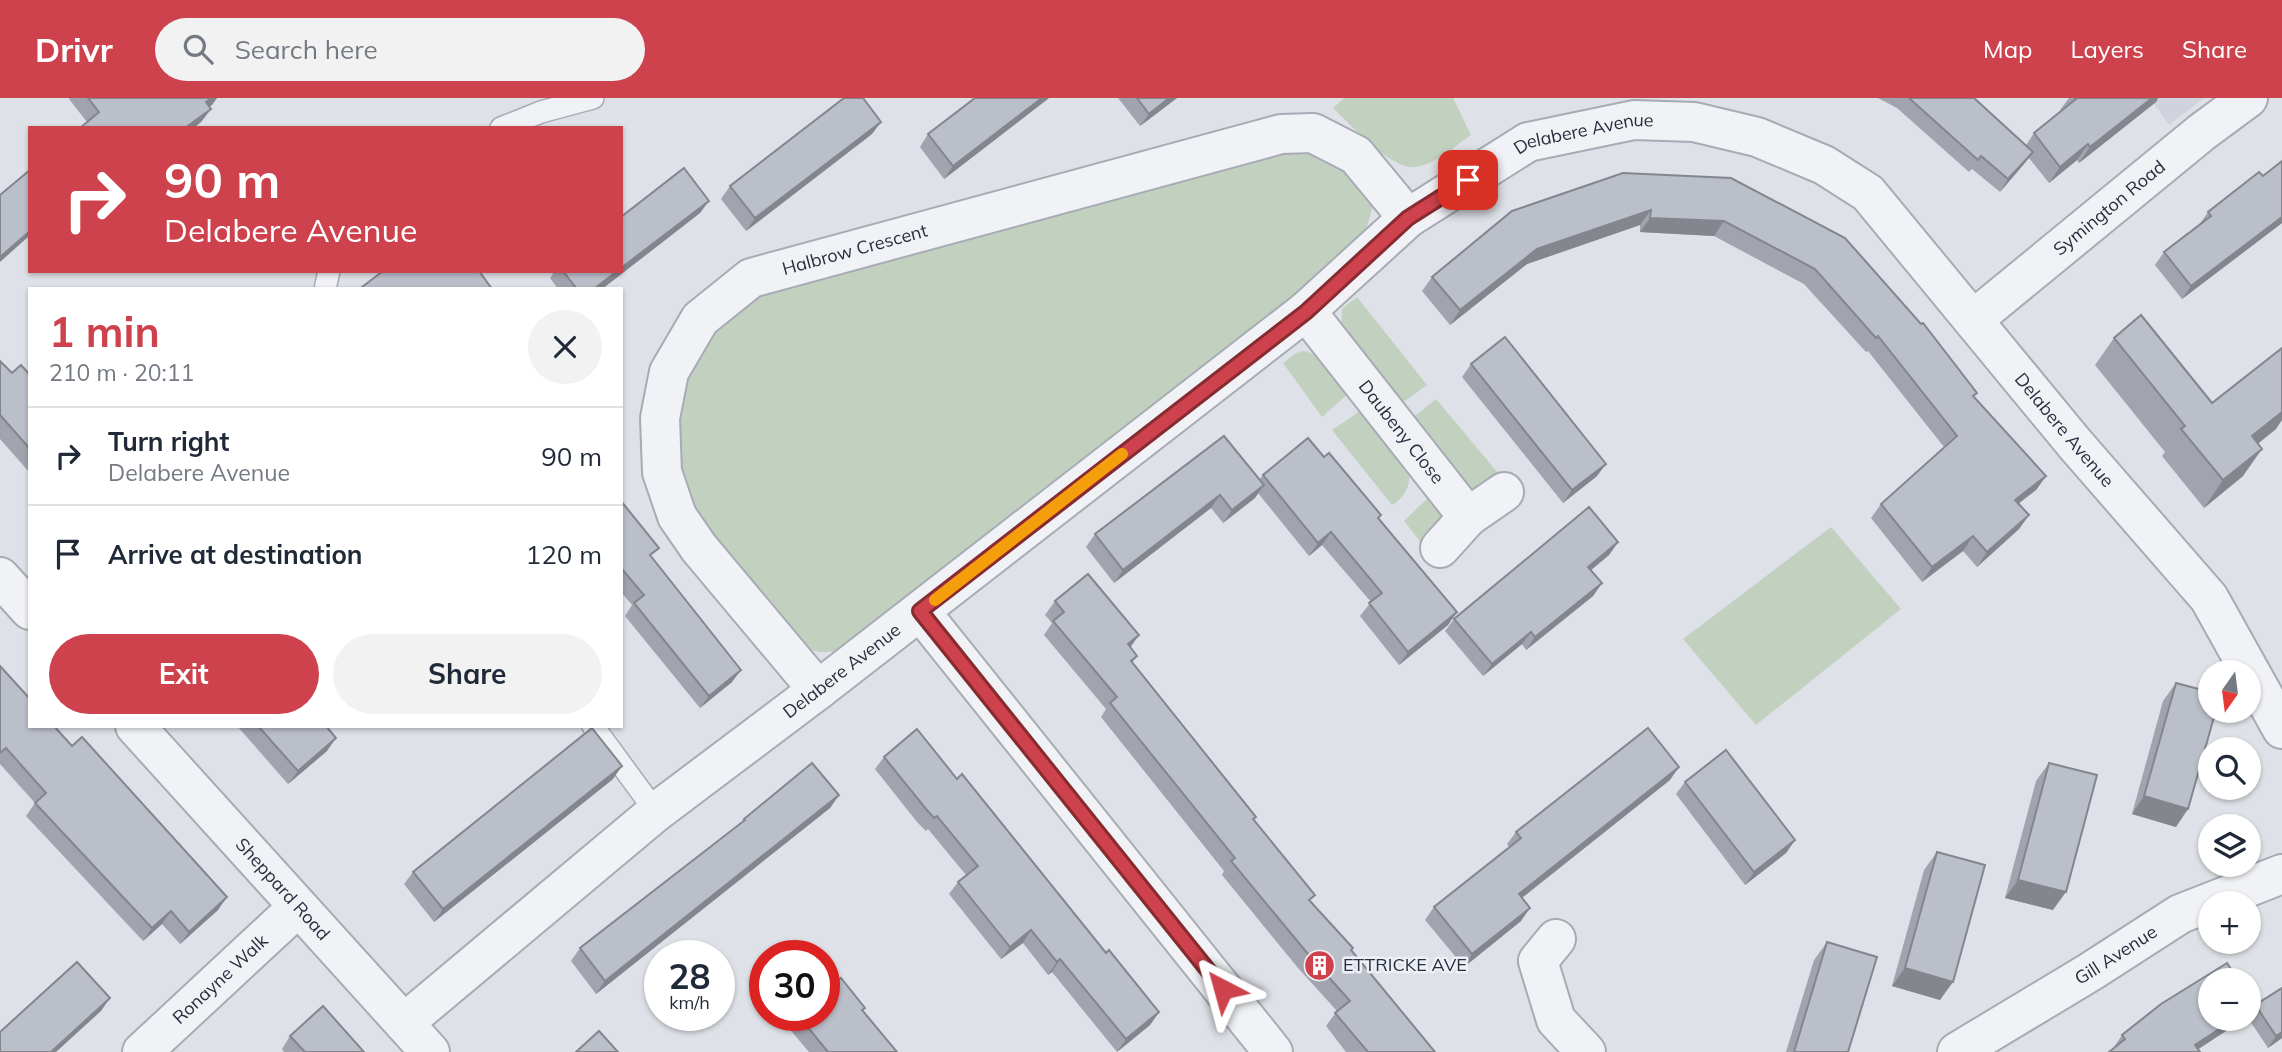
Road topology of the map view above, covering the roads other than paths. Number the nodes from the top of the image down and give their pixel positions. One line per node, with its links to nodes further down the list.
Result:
1 (593, 98): 3 (lane)
2 (2248, 98): 6 (street, Symington Road)
3 (506, 126)
4 (1408, 218): 5 (street, Delabere Avenue); 6 (street, Delabere Avenue); 13 (street, Halbrow Crescent)
5 (1306, 312): 8 (street, Daubeny Close); 12 (street, Delabere Avenue)
6 (1973, 319): 16 (street, Delabere Avenue)
7 (1504, 492): 8 (street)
8 (1468, 517): 9 (street)
9 (1440, 548)
10 (0, 577): 11 (street)
11 (28, 608)
12 (920, 611): 13 (street, Delabere Avenue); 24 (street)
13 (818, 690): 17 (street, Delabere Avenue)
14 (137, 728): 19 (street, Sheppard Road)
15 (594, 728): 17 (lane)
16 (2282, 729)
17 (656, 812): 21 (street, Delabere Avenue)
18 (2282, 874): 26 (street, Gill Avenue)
19 (298, 907): 21 (street, Sheppard Road); 22 (street, Ronayne Walk)
20 (1556, 939): 25 (street)
21 (404, 1023): 23 (street, Sheppard Road)
22 (142, 1052)
23 (430, 1052)
24 (1273, 1052)
25 (1586, 1052)
26 (1957, 1052)

